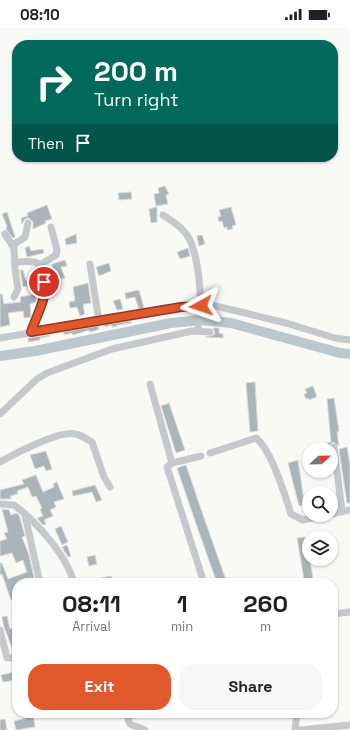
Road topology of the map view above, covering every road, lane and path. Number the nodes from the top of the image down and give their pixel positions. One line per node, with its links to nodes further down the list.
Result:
1 (163, 215): 10 (street)
2 (28, 223): 5 (street)
3 (51, 227): 8 (street)
4 (6, 234): 5 (street)
5 (13, 245): 6 (street)
6 (15, 262): 8 (street); 9 (street)
7 (90, 264): 11 (street)
8 (40, 265): 13 (street)
9 (14, 297)
10 (200, 306): 11 (street); 12 (street); 16 (street)
11 (99, 321): 13 (street)
12 (199, 328): 14 (street); 18 (street)
13 (31, 332): 15 (street)
14 (210, 332)
15 (0, 338)
16 (350, 340)
17 (150, 384): 22 (street)
18 (0, 414)
19 (210, 453): 30 (street)
20 (201, 456): 22 (street)
21 (0, 462): 24 (street)
22 (172, 463): 33 (street)
23 (338, 478): 27 (street)
24 (110, 487)
25 (0, 504): 29 (street)
26 (350, 510): 27 (street)
27 (342, 511): 28 (street)
28 (338, 512)
29 (25, 514): 31 (street); 32 (street)
30 (302, 520)
31 (39, 578)
32 (72, 578)
33 (202, 578)
34 (350, 612): 35 (street)
35 (338, 613)
36 (0, 630): 37 (street)
37 (4, 659)
38 (129, 718): 41 (street)
39 (296, 718): 42 (street)
40 (350, 725): 43 (street)
41 (145, 730)
42 (295, 730)
43 (300, 730)

